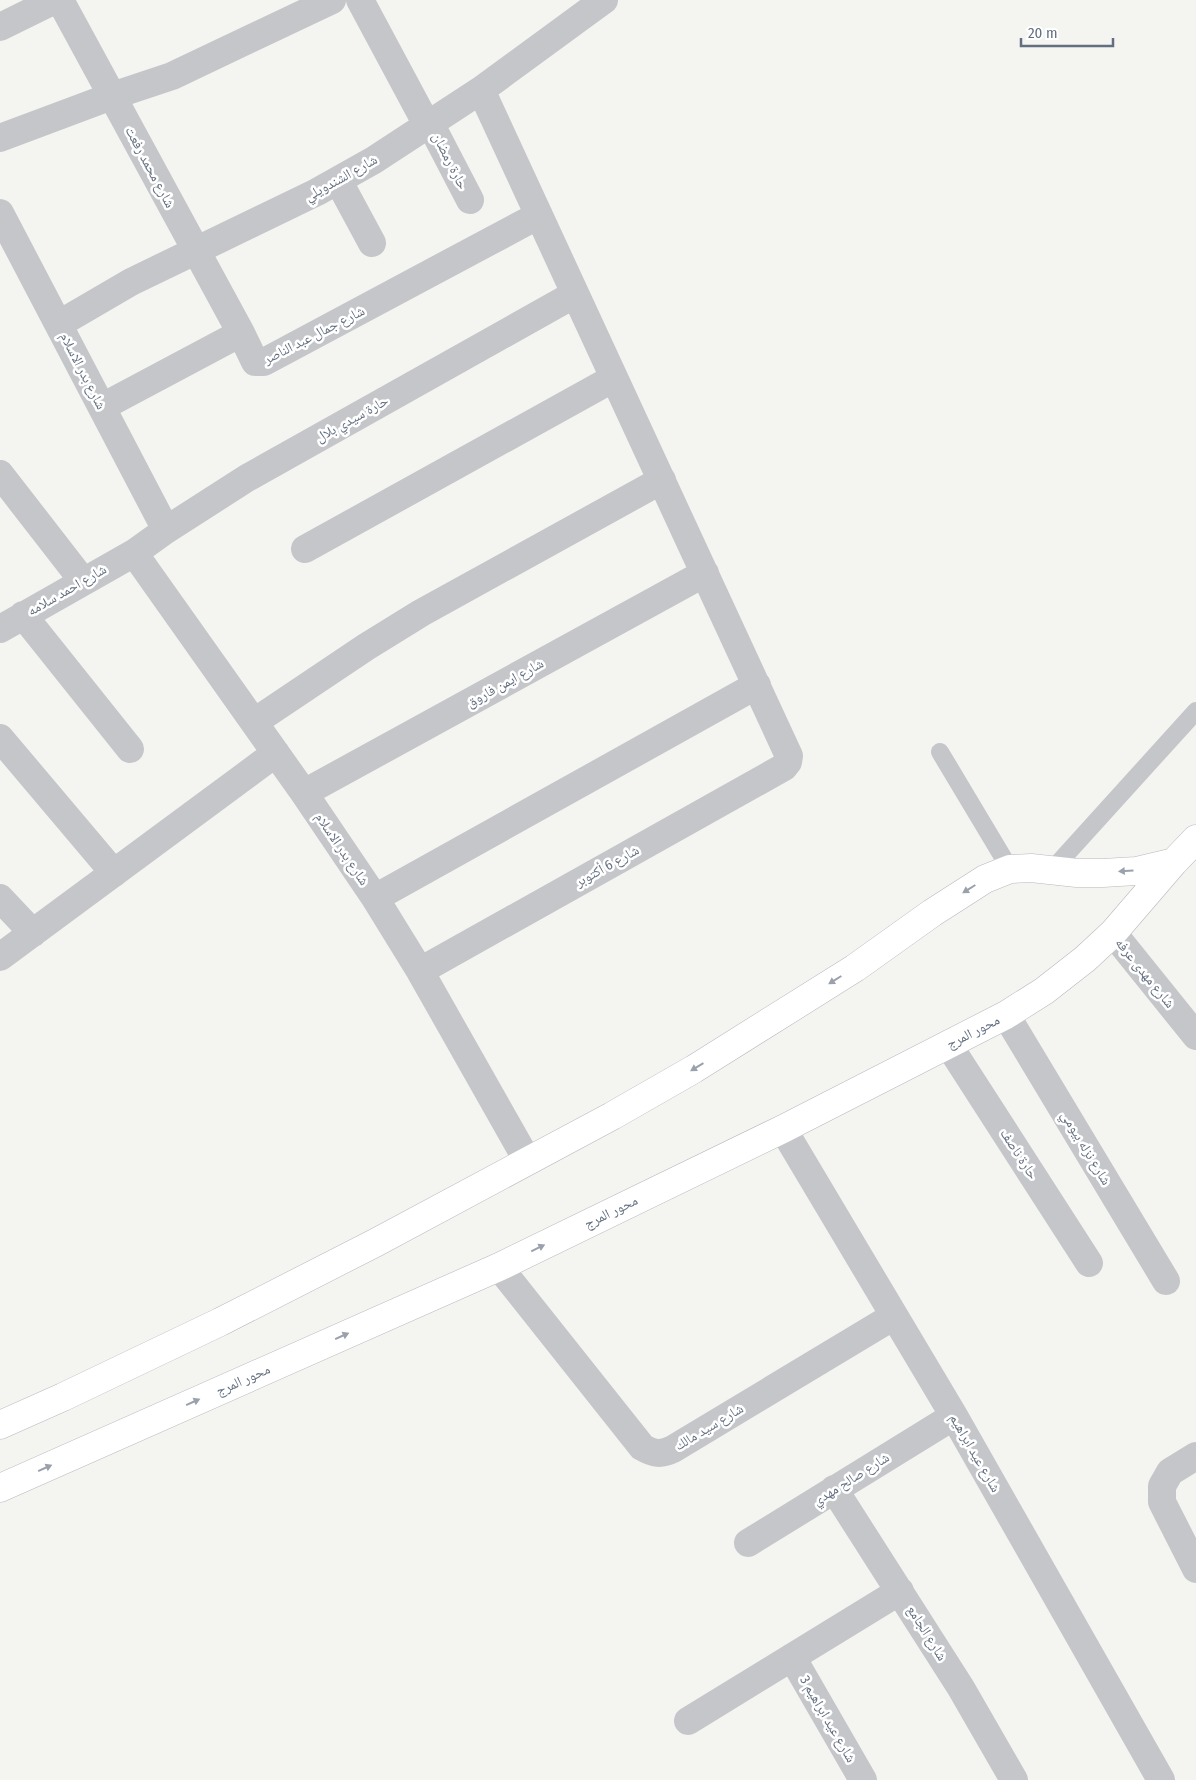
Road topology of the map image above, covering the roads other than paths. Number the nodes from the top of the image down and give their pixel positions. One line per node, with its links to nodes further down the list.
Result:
1 (54, 0): 6 (street)
2 (60, 0): 8 (street, شارع محمد رفعت)
3 (332, 0): 8 (street)
4 (604, 0): 7 (street, شارع الشندويلي)
5 (367, 3): 9 (street, حارة رمضان)
6 (0, 27)
7 (480, 90): 9 (street, شارع الشندويلي); 14 (street)
8 (112, 96): 10 (street); 16 (street, شارع محمد رفعت)
9 (429, 124): 11 (street, شارع الشندويلي); 12 (street, حارة رمضان)
10 (0, 138)
11 (338, 180): 15 (street); 16 (street, شارع الشندويلي)
12 (470, 200)
13 (0, 213): 18 (street, شارع بدر الاسلام)
14 (539, 215): 17 (street); 19 (street, شارع جمال عبد الناصر)
15 (372, 243)
16 (196, 251): 18 (street, شارع الشندويلي); 19 (street, شارع محمد رفعت)
17 (575, 294): 20 (street); 24 (street, حارة سيدي بلال)
18 (59, 324): 21 (street, شارع بدر الاسلام)
19 (241, 333): 21 (street)
20 (614, 378): 23 (street); 25 (street)
21 (102, 407): 24 (street, شارع بدر الاسلام)
22 (0, 474): 28 (street)
23 (662, 480): 27 (street); 32 (street)
24 (166, 530): 26 (street, حارة سيدي بلال)
25 (305, 549)
26 (134, 553): 28 (street, شارع احمد سلامه); 32 (street, شارع بدر الاسلام)
27 (705, 573): 30 (street); 37 (street, شارع ايمن فاروق)
28 (83, 581): 29 (street, شارع احمد سلامه)
29 (6, 624): 34 (street)
30 (757, 685): 44 (street); 48 (street, شارع 6 أكتوبر)
31 (1196, 711): 41 (lane)
32 (254, 722): 36 (street, شارع بدر الاسلام)
33 (0, 738): 42 (street)
34 (130, 749)
35 (940, 752): 40 (lane)
36 (276, 753): 37 (street, شارع بدر الاسلام); 42 (street)
37 (304, 793): 44 (street, شارع بدر الاسلام)
38 (1196, 839): 39 (main road, محور المرج)
39 (1174, 862): 41 (main road, one-way to 41); 46 (main road, محور المرج)
40 (1010, 869): 41 (main road); 53 (main road, one-way to 53)
41 (1052, 870)
42 (114, 873): 45 (street)
43 (0, 898): 45 (street)
44 (375, 898): 48 (street, شارع بدر الاسلام)
45 (33, 933): 47 (street)
46 (1113, 933): 49 (main road, محور المرج); 50 (street, شارع مهدى عرفه)
47 (0, 957)
48 (420, 971): 53 (street, شارع بدر الاسلام)
49 (1006, 1014): 51 (main road, محور المرج); 56 (street, شارع نزله بيومي)
50 (1196, 1036)
51 (948, 1044): 52 (main road, محور المرج); 54 (street, حارة ناصف)
52 (783, 1129): 55 (main road, محور المرج, one-way to 52); 57 (street, شارع عيد ابراهيم)
53 (527, 1160): 59 (main road)
54 (1089, 1263)
55 (499, 1266): 57 (street, شارع سيد مالك); 61 (main road, محور المرج, one-way to 55)
56 (1166, 1281)
57 (894, 1316): 58 (street, شارع عيد ابراهيم)
58 (954, 1416): 62 (street, شارع صالح مهدي); 70 (street, شارع عيد ابراهيم)
59 (0, 1426)
60 (1196, 1456): 64 (street)
61 (0, 1488)
62 (834, 1490): 63 (street, شارع صالح مهدي); 65 (street, شارع الجامع)
63 (748, 1543)
64 (1196, 1569)
65 (900, 1591): 66 (street); 69 (street, شارع الجامع)
66 (792, 1657): 67 (street); 68 (street, شارع عيد ابراهيم 3)
67 (688, 1721)
68 (864, 1780)
69 (1014, 1780)
70 (1161, 1780)

